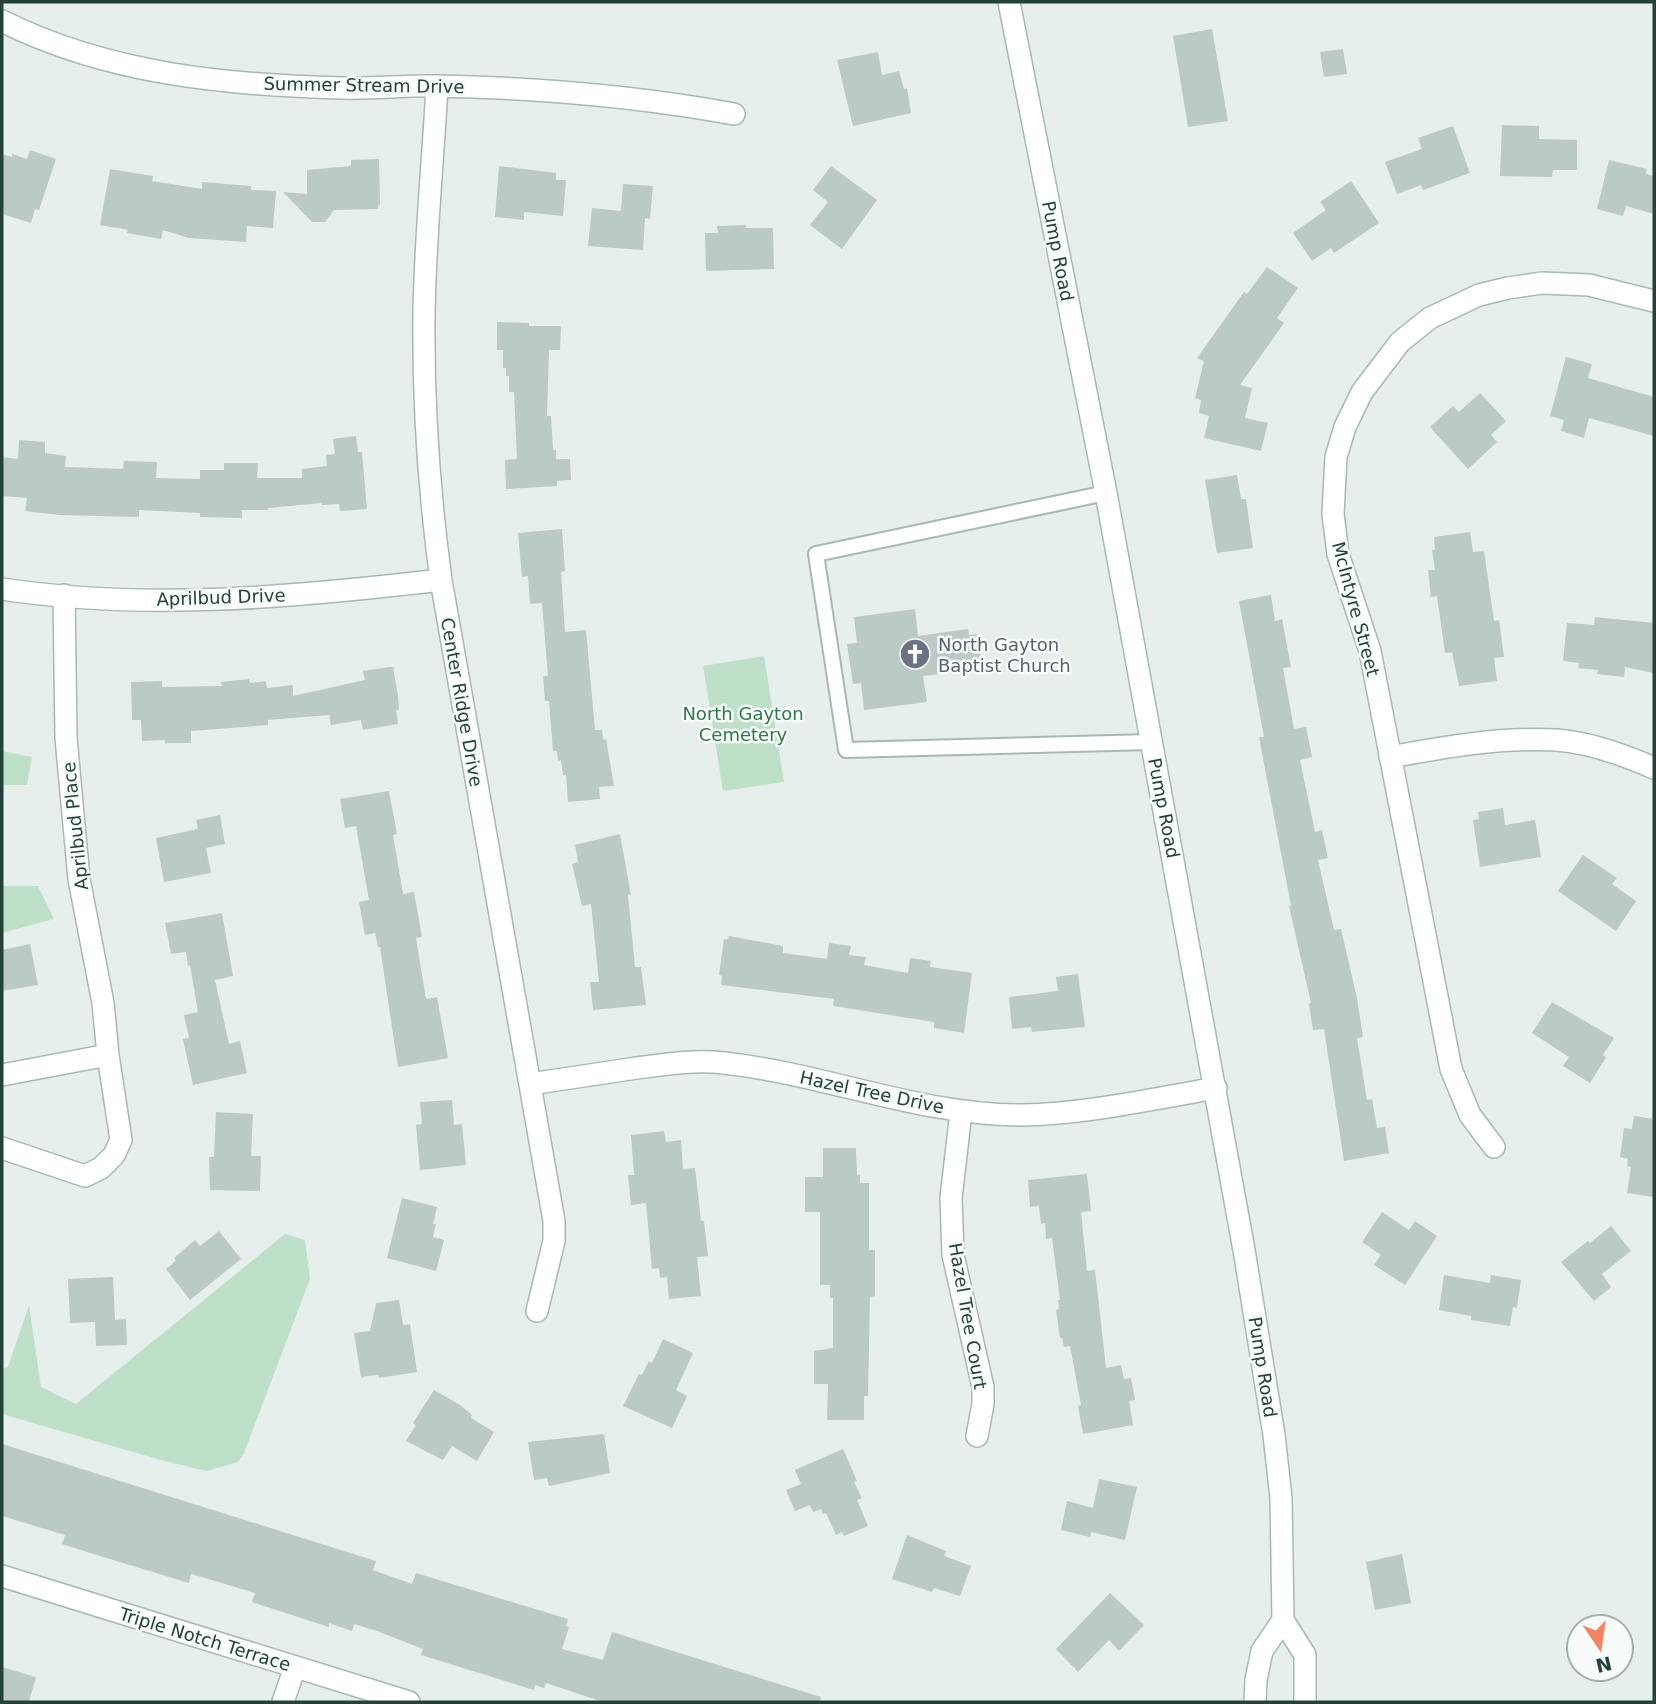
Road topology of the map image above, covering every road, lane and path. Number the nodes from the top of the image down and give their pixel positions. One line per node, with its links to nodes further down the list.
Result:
1 (1009, 2): 6 (street, Pump Road)
2 (2, 21): 3 (street, Summer Stream Drive)
3 (437, 86): 4 (street, Summer Stream Drive); 7 (street, Center Ridge Drive)
4 (734, 114)
5 (1654, 301): 11 (street, McIntyre Street)
6 (1106, 493): 10 (street, Pump Road); 10 (lane)
7 (441, 580): 9 (street, Aprilbud Drive); 15 (street, Center Ridge Drive)
8 (2, 589): 9 (street, Aprilbud Drive)
9 (64, 595): 13 (street, Aprilbud Place)
10 (1151, 742): 16 (street, Pump Road)
11 (1390, 757): 12 (street); 18 (street, McIntyre Street)
12 (1654, 768)
13 (108, 1055): 14 (street); 19 (street, Aprilbud Place)
14 (2, 1075)
15 (530, 1084): 17 (street, Hazel Tree Drive); 20 (street, Center Ridge Drive)
16 (1216, 1088): 17 (street, Hazel Tree Drive); 23 (street, Pump Road)
17 (961, 1112): 21 (street, Hazel Tree Court)
18 (1494, 1147)
19 (2, 1148)
20 (537, 1311)
21 (977, 1436)
22 (2, 1576): 24 (street, Triple Notch Terrace)
23 (1283, 1620): 27 (street); 28 (street)
24 (295, 1667): 25 (street); 26 (street, Triple Notch Terrace)
25 (283, 1702)
26 (409, 1702)
27 (1255, 1702)
28 (1305, 1702)

